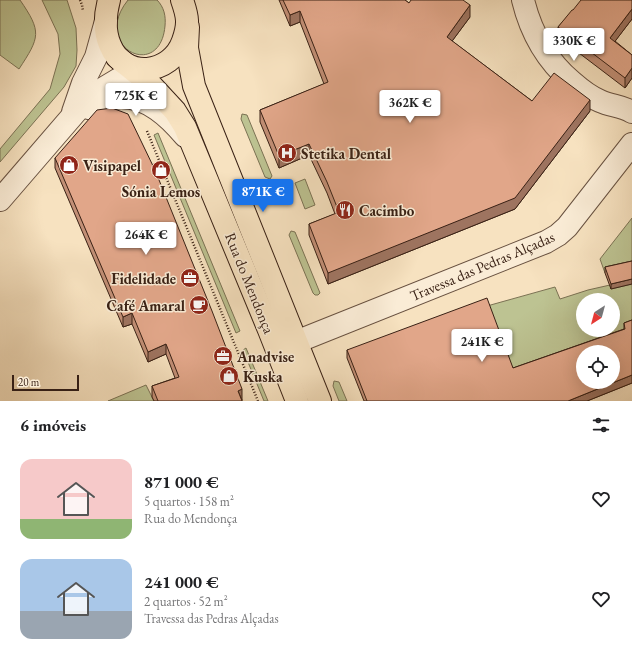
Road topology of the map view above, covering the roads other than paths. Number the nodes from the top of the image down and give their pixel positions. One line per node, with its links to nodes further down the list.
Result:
1 (523, 0): 5 (street)
2 (107, 8): 4 (main road); 6 (street)
3 (187, 11): 4 (main road); 10 (main road, Rua do Mendonça)
4 (142, 71): 6 (street); 8 (main road)
5 (632, 112)
6 (71, 119): 8 (street, Rua do Mendonça); 9 (street)
7 (632, 144): 10 (street, Travessa das Pedras Alçadas)
8 (194, 146): 11 (main road, Rua do Mendonça)
9 (0, 200)
10 (296, 342): 12 (main road, Rua do Mendonça)
11 (297, 401)
12 (320, 401)

